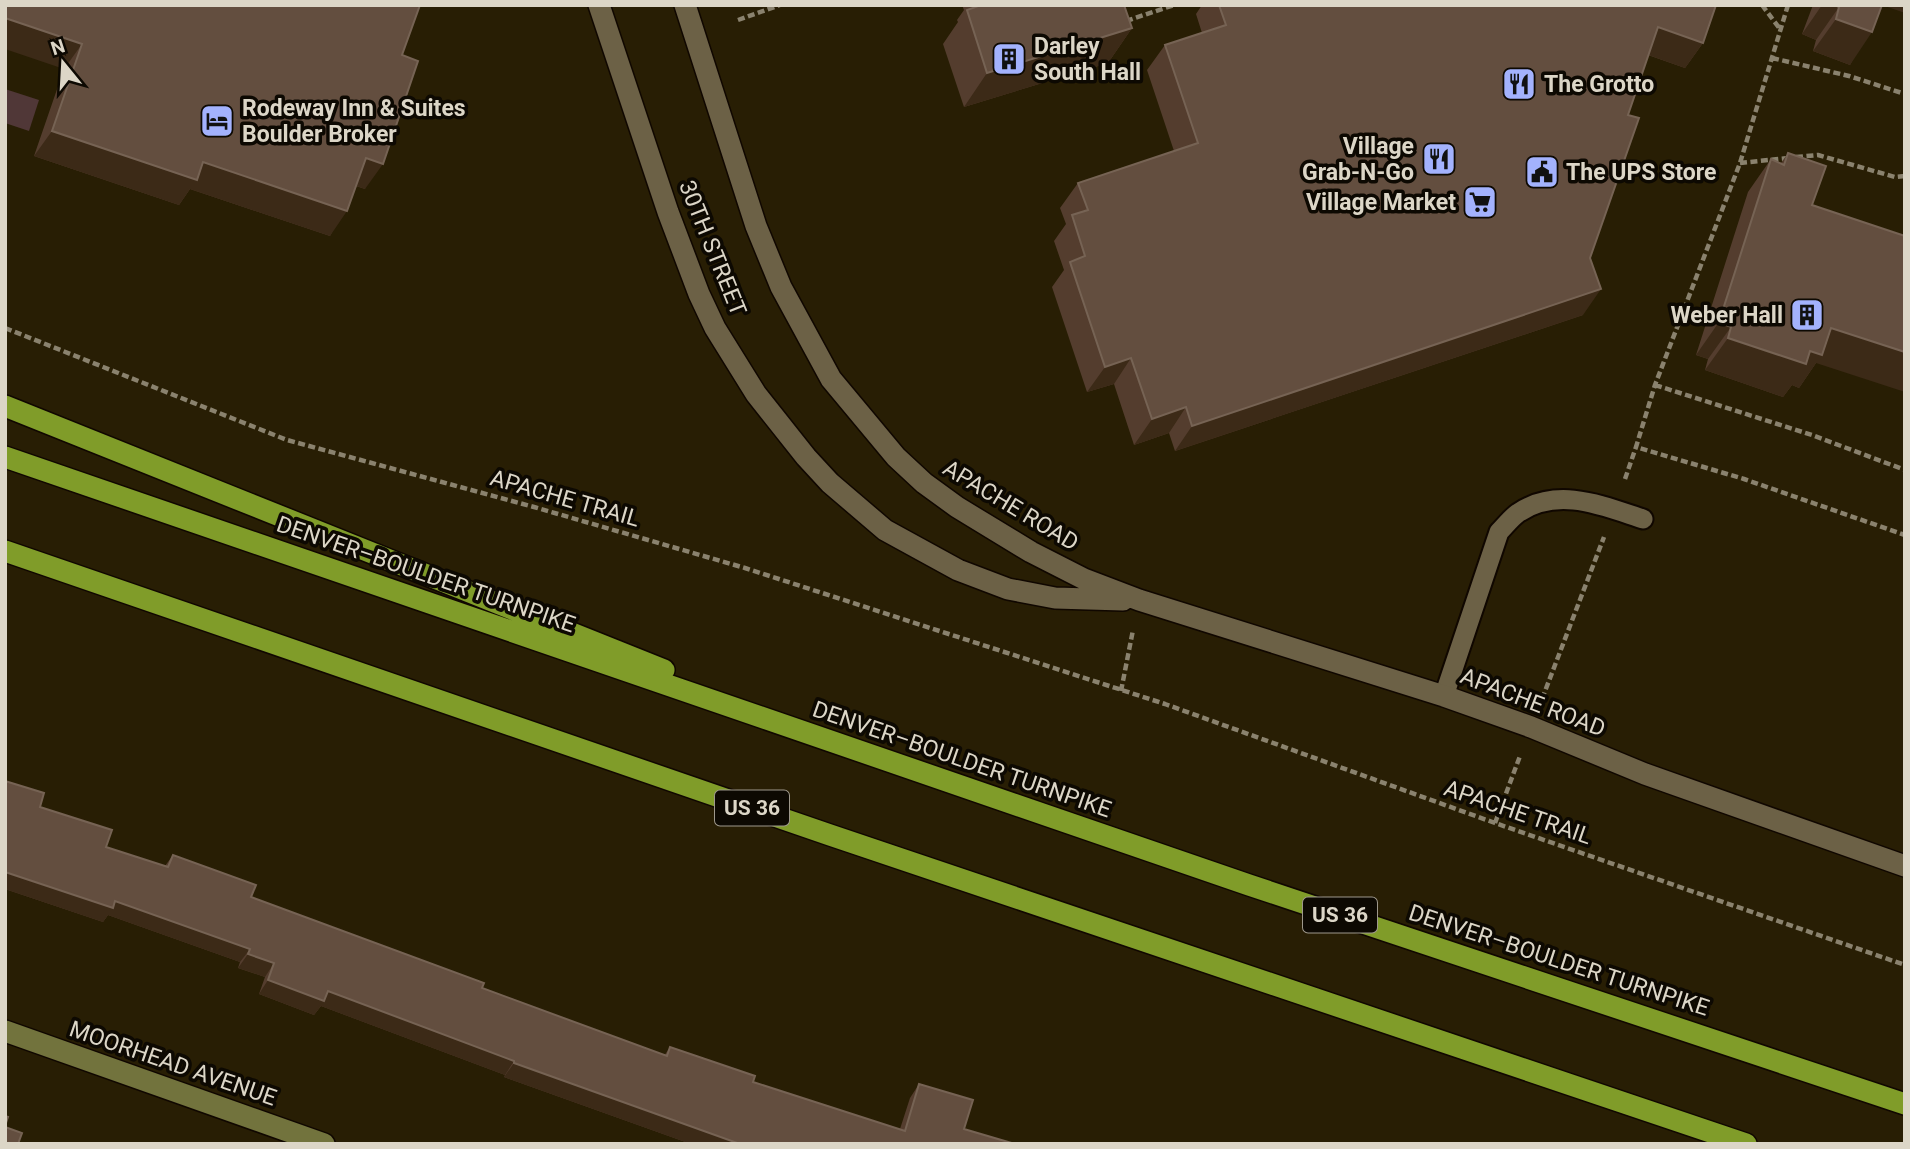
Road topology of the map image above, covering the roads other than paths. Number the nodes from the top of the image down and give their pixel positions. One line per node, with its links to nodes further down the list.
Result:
1 (599, 5): 5 (street, 30TH STREET)
2 (685, 5): 8 (street, APACHE ROAD)
3 (5, 406): 10 (highway)
4 (5, 457): 10 (highway, DENVER–BOULDER TURNPIKE / US 36)
5 (830, 483): 8 (street, APACHE ROAD)
6 (1643, 519): 9 (lane)
7 (5, 551): 15 (highway, US 36)
8 (1139, 600): 9 (street, APACHE ROAD)
9 (1444, 696): 11 (street, APACHE ROAD)
10 (906, 767): 13 (highway, DENVER–BOULDER TURNPIKE / US 36)
11 (1905, 866)
12 (5, 1031): 14 (street, MOORHEAD AVENUE)
13 (1905, 1104)
14 (324, 1144)
15 (1746, 1144)

